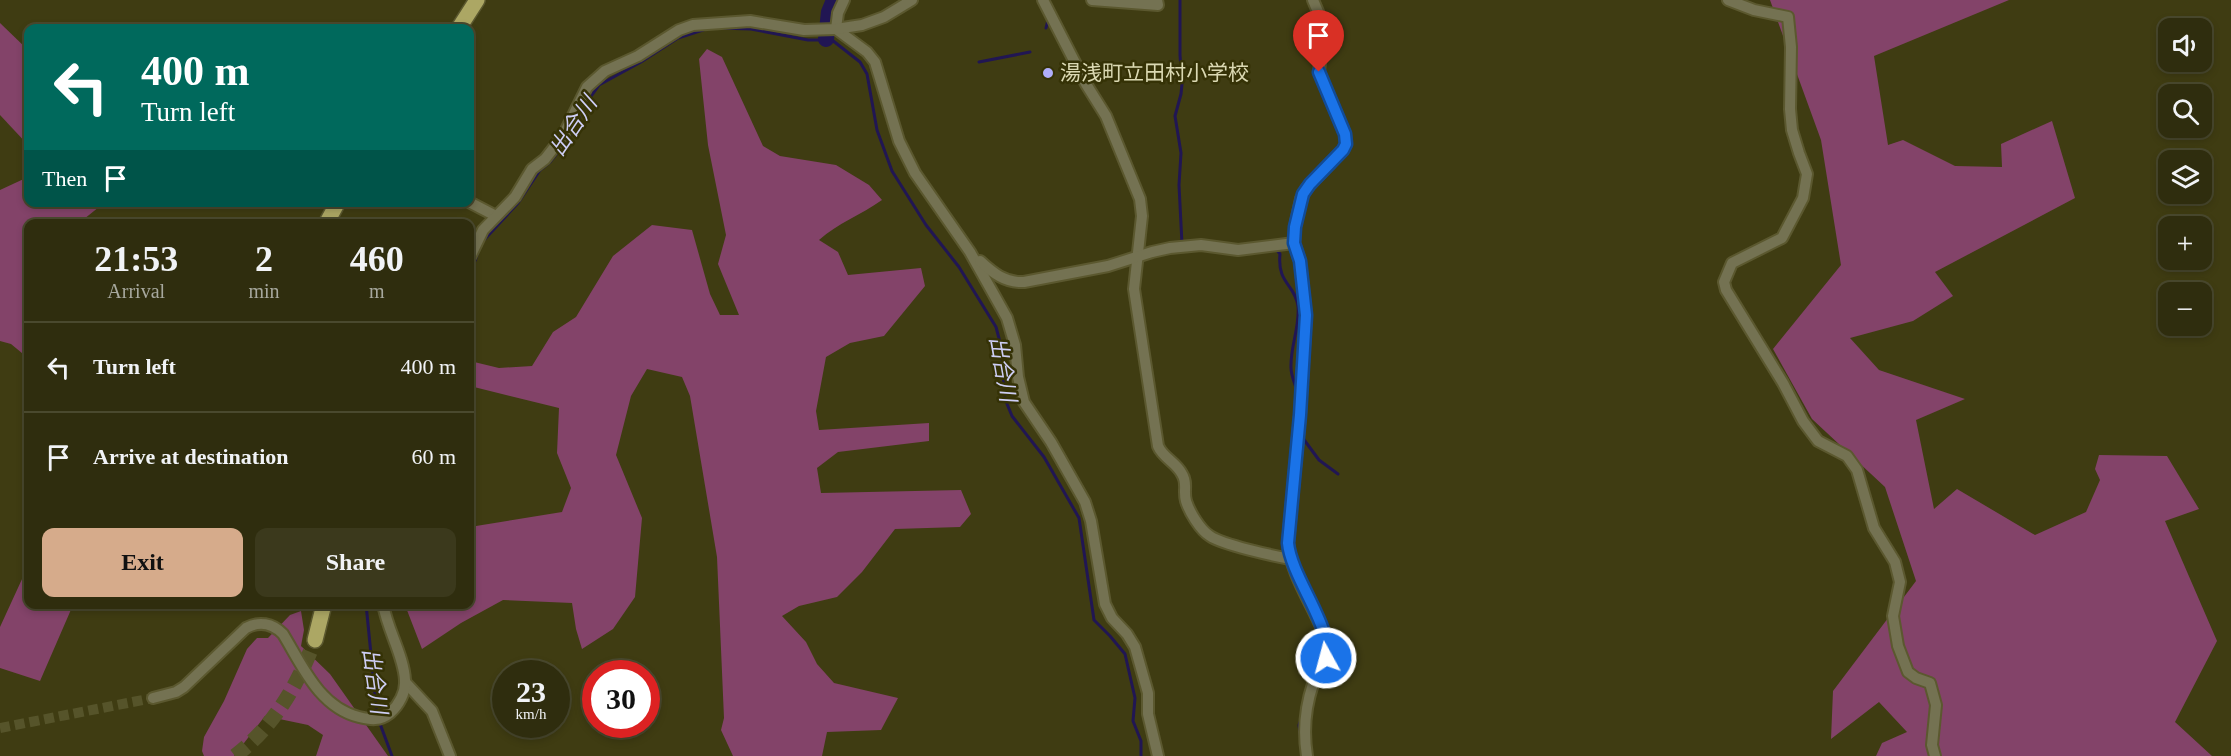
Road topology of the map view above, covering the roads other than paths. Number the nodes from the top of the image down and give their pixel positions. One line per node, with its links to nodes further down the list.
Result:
1 (477, 0): 9 (main road)
2 (844, 0): 10 (street)
3 (912, 0): 10 (street)
4 (1043, 0): 16 (street)
5 (1092, 0): 6 (street)
6 (1157, 0)
7 (1313, 0): 13 (street)
8 (1728, 0): 26 (street)
9 (462, 24)
10 (836, 29): 12 (street); 15 (street)
11 (474, 205): 12 (street)
12 (496, 216): 14 (street)
13 (1294, 243): 16 (street); 17 (street)
14 (474, 247)
15 (970, 252): 16 (street); 24 (street)
16 (1138, 257): 17 (street)
17 (1291, 559): 25 (street)
18 (323, 609): 20 (main road)
19 (384, 609): 21 (street)
20 (315, 640)
21 (405, 682): 22 (street); 23 (street)
22 (153, 698)
23 (450, 756)
24 (1158, 756)
25 (1307, 756)
26 (1935, 756)

